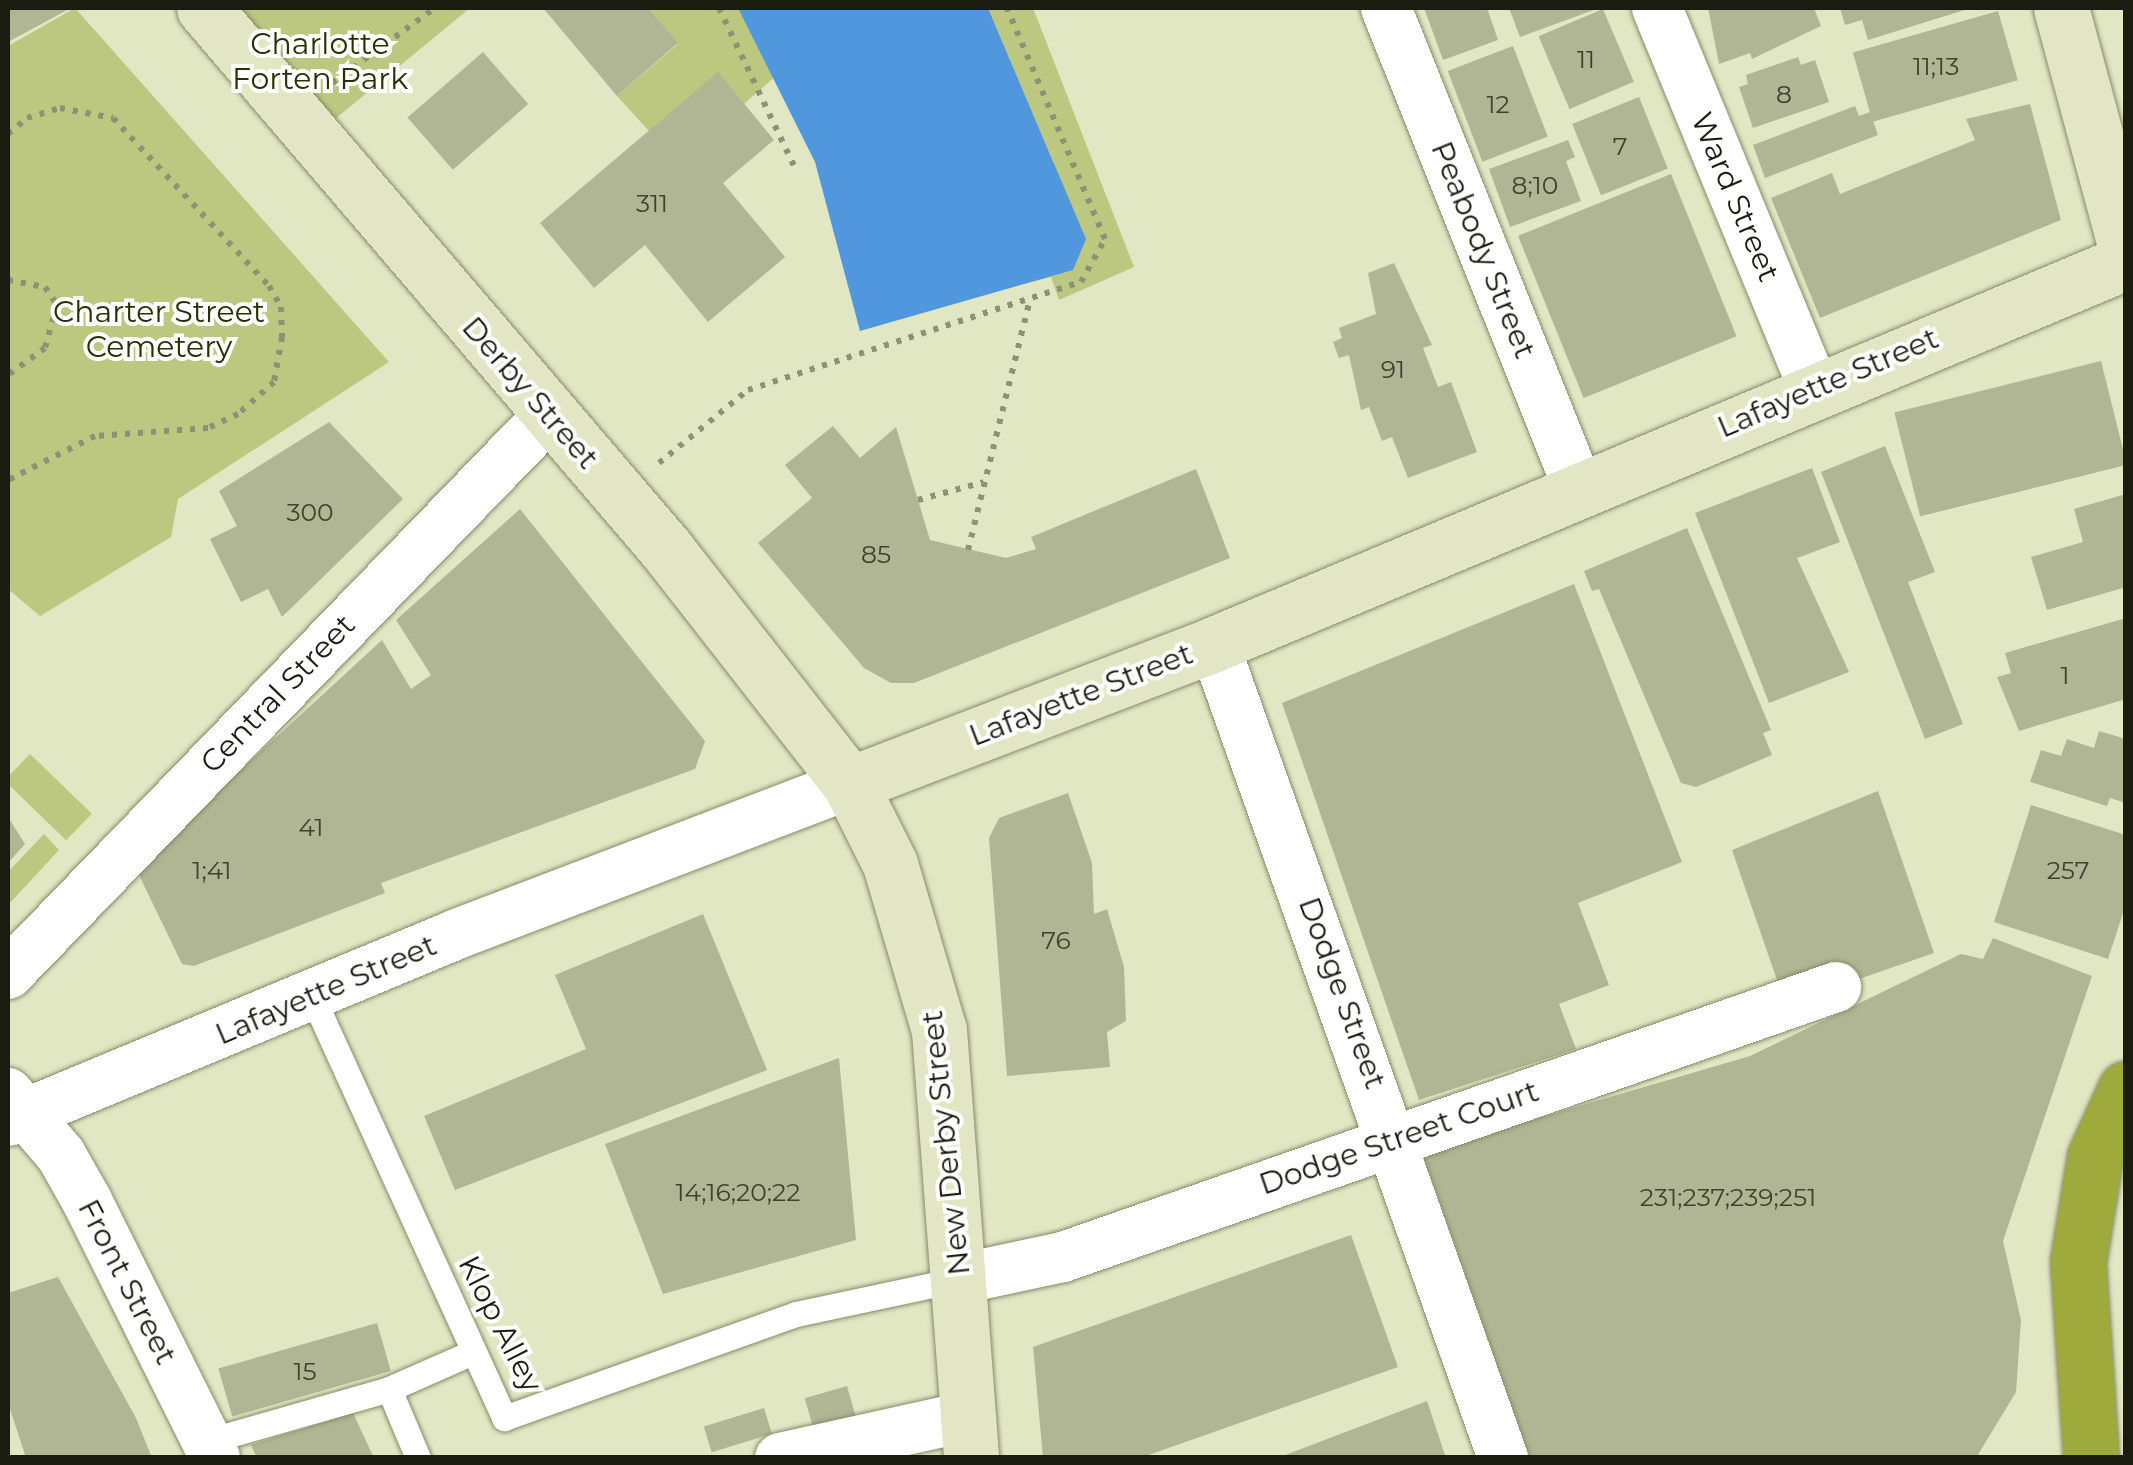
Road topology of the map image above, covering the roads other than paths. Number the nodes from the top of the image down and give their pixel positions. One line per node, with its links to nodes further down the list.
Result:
1 (204, 8): 8 (main road, Derby Street)
2 (1386, 8): 9 (street, Peabody Street)
3 (1657, 8): 7 (street, Ward Street)
4 (2060, 8): 5 (main road)
5 (2126, 249)
6 (2126, 262): 7 (main road, Lafayette Street)
7 (1813, 386): 9 (main road, Lafayette Street)
8 (549, 415): 11 (main road, Derby Street); 12 (street, Central Street)
9 (1580, 492): 10 (main road, Lafayette Street)
10 (1214, 644): 11 (main road, Lafayette Street); 17 (street, Dodge Street)
11 (850, 784): 14 (street, Lafayette Street); 18 (main road, New Derby Street)
12 (8, 974)
13 (1836, 987): 17 (street, Dodge Street Court)
14 (312, 996): 16 (street, Lafayette Street); 19 (lane, Klop Alley)
15 (2126, 1089): 26 (highway)
16 (15, 1109): 22 (street, Front Street)
17 (1393, 1136): 18 (street, Dodge Street Court); 25 (street, Dodge Street)
18 (960, 1280): 19 (lane, Klop Alley); 21 (main road, New Derby Street)
19 (473, 1352): 20 (lane)
20 (389, 1389): 22 (lane); 23 (lane)
21 (970, 1437): 24 (street)
22 (211, 1450)
23 (418, 1458)
24 (780, 1458)
25 (1503, 1458)
26 (2092, 1458)

